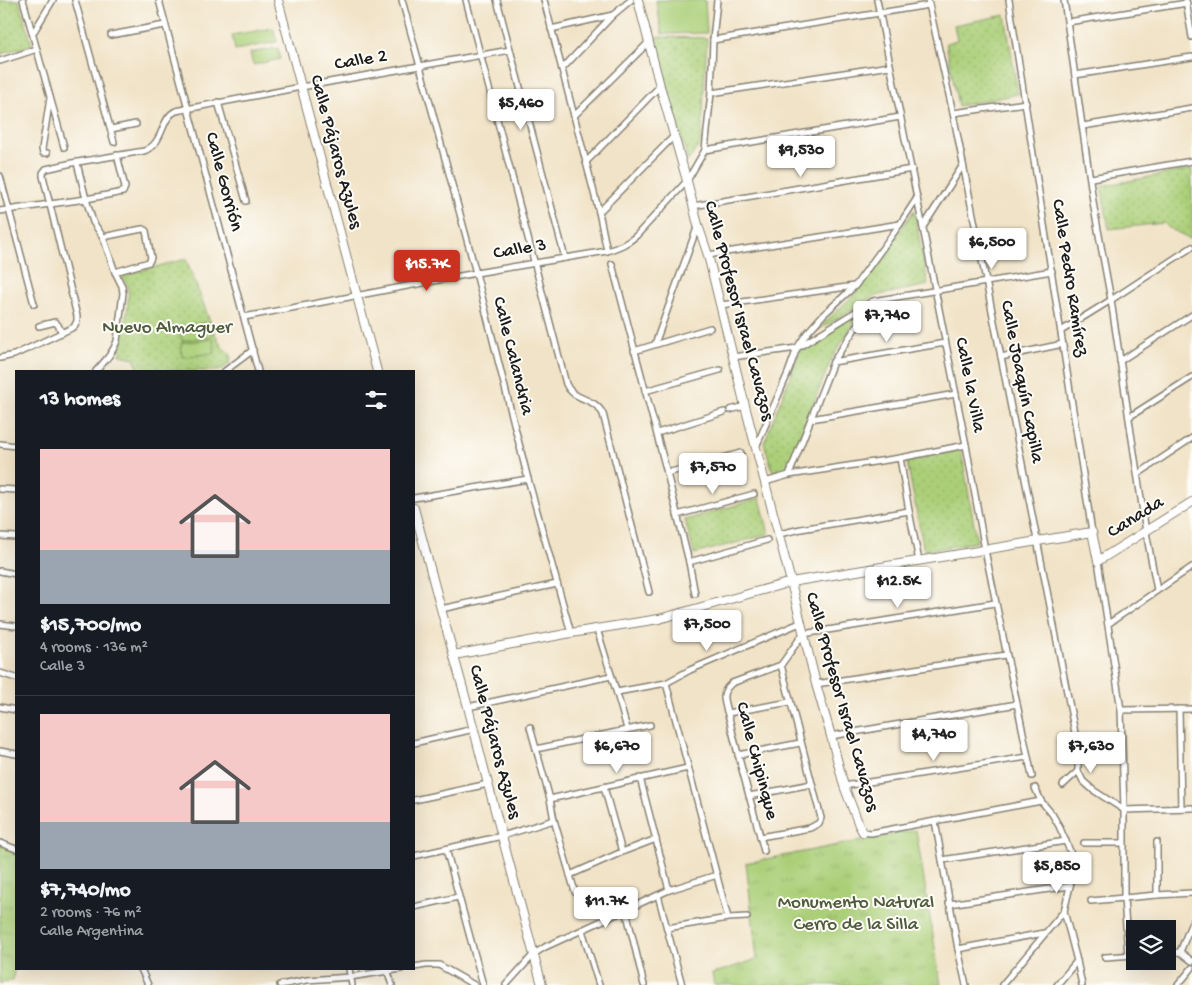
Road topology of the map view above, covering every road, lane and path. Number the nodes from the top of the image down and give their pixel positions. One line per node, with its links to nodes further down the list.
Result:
1 (23, 0): 23 (street)
2 (52, 0): 23 (street)
3 (75, 0): 50 (street)
4 (159, 0): 21 (street, Calle Gorrión)
5 (278, 0): 38 (street, Calle Pájaros Azules)
6 (402, 0): 33 (street, Calle Calandria)
7 (466, 0): 30 (street)
8 (497, 0): 29 (street)
9 (544, 0): 22 (street)
10 (631, 0): 19 (street)
11 (638, 0): 27 (street, Calle Profesor Israel Cavazos)
12 (717, 0): 26 (street)
13 (877, 0): 18 (street, Calle la Villa)
14 (1009, 0): 42 (street, Calle Pedro Ramírez)
15 (1064, 0): 20 (street)
16 (929, 2): 18 (street); 45 (street, Calle Joaquín Capilla)
17 (1187, 2): 20 (street); 25 (street)
18 (880, 13): 26 (street); 34 (street, Calle la Villa)
19 (613, 15): 22 (street); 35 (street)
20 (1068, 22): 36 (street)
21 (165, 25): 24 (street); 43 (street, Calle Gorrión)
22 (551, 29): 35 (street)
23 (33, 33): 28 (street)
24 (111, 35)
25 (1192, 37)
26 (714, 40): 39 (street)
27 (648, 42): 37 (street, Calle Profesor Israel Cavazos); 46 (street)
28 (37, 49): 32 (street); 40 (street)
29 (510, 50): 30 (street, Calle 2); 80 (street)
30 (481, 55): 33 (street, Calle 2); 81 (street)
31 (1192, 57): 36 (street)
32 (0, 61)
33 (419, 66): 38 (street, Calle 2); 85 (street, Calle Calandria)
34 (890, 66): 39 (street); 47 (street, Calle la Villa)
35 (562, 69): 46 (street)
36 (1075, 75): 49 (street)
37 (660, 86): 51 (street, Calle Profesor Israel Cavazos); 58 (street)
38 (301, 87): 41 (street, Calle 2); 89 (street, Calle Pájaros Azules)
39 (712, 93): 54 (street)
40 (50, 95): 53 (street); 55 (street)
41 (218, 102): 43 (street, Calle 2); 67 (street)
42 (1026, 103): 45 (street); 83 (street, Calle Pedro Ramírez)
43 (188, 108): 56 (street, Calle 2); 95 (street, Calle Gorrión)
44 (1192, 108): 49 (street)
45 (953, 113): 60 (street, Calle Joaquín Capilla)
46 (574, 116): 58 (street)
47 (900, 117): 54 (street); 61 (street, Calle la Villa)
48 (136, 124): 50 (street)
49 (1083, 126): 63 (street)
50 (111, 129): 52 (street)
51 (674, 136): 64 (street, Calle Profesor Israel Cavazos); 72 (street)
52 (114, 142)
53 (64, 147)
54 (705, 150): 64 (street, Calle 3)
55 (45, 153)
56 (118, 155): 59 (street, Calle 2); 66 (street)
57 (1192, 161): 63 (street)
58 (586, 162): 72 (street)
59 (77, 163): 66 (street); 68 (street, Calle 2)
60 (963, 165): 75 (street); 86 (street, Calle Joaquín Capilla)
61 (912, 170): 65 (street, Calle la Villa); 69 (street)
62 (0, 176): 70 (street)
63 (1091, 178): 90 (street)
64 (687, 181): 69 (street, Calle Profesor Israel Cavazos); 78 (street, Calle 3)
65 (917, 198): 73 (street); 75 (street, Calle la Villa)
66 (86, 199): 68 (street); 76 (street)
67 (246, 201)
68 (49, 204): 70 (street); 99 (street)
69 (693, 206): 74 (street, Calle Profesor Israel Cavazos)
70 (10, 210): 71 (street); 92 (street)
71 (0, 211)
72 (599, 212): 78 (street)
73 (900, 224): 79 (street); 87 (street)
74 (698, 225): 79 (street, Calle Profesor Israel Cavazos); 101 (street)
75 (923, 228): 88 (street, Calle la Villa)
76 (103, 237): 84 (street); 84 (street)
77 (1192, 247): 90 (street)
78 (608, 250): 80 (street, Calle 3)
79 (708, 255): 93 (street, Calle Profesor Israel Cavazos)
80 (565, 258): 81 (street, Calle 3)
81 (535, 263): 85 (street, Calle 3); 160 (street)
82 (612, 264): 105 (street)
83 (1052, 271): 86 (street); 98 (street, Calle Pedro Ramírez)
84 (115, 272): 111 (street)
85 (476, 273): 89 (street, Calle 3); 133 (street, Calle Calandria)
86 (986, 282): 88 (street); 107 (street, Calle Joaquín Capilla)
87 (854, 286): 93 (street); 103 (street)
88 (936, 291): 91 (street); 100 (street, Calle la Villa)
89 (357, 295): 95 (street, Calle 3); 114 (street, Calle Pájaros Azules)
90 (1112, 300): 98 (street); 109 (street)
91 (873, 301): 103 (street); 110 (street)
92 (34, 304)
93 (721, 305): 106 (street, Calle Profesor Israel Cavazos)
94 (1192, 314): 109 (street)
95 (244, 316): 104 (street, Calle Gorrión)
96 (39, 326): 99 (street)
97 (710, 328): 101 (street)
98 (1061, 331): 102 (street, Calle Pedro Ramírez)
99 (62, 333): 108 (street)
100 (945, 343): 110 (street); 118 (street, Calle la Villa)
101 (655, 344): 105 (street)
102 (1063, 344): 107 (street); 143 (street, Calle Pedro Ramírez)
103 (797, 348): 106 (street); 127 (street)
104 (253, 350): 112 (street); 113 (street, Calle Gorrión)
105 (634, 351): 117 (street)
106 (733, 357): 119 (street, Calle Profesor Israel Cavazos)
107 (1001, 357): 149 (street, Calle Joaquín Capilla)
108 (0, 358)
109 (1120, 361): 120 (street)
110 (833, 362): 121 (street)
111 (97, 370)
112 (226, 370)
113 (258, 370)
114 (377, 370)
115 (720, 370): 117 (street)
116 (1192, 376): 120 (street)
117 (646, 391): 122 (street)
118 (956, 394): 121 (street); 125 (street, Calle la Villa)
119 (745, 406): 122 (street); 127 (street, Calle Profesor Israel Cavazos)
120 (1129, 417): 131 (street)
121 (811, 419): 132 (street)
122 (657, 433): 130 (street)
123 (1192, 438): 131 (street)
124 (0, 444): 126 (street)
125 (966, 445): 129 (street); 150 (street, Calle la Villa)
126 (15, 446)
127 (756, 448): 134 (street, Calle Profesor Israel Cavazos)
128 (741, 453): 130 (street)
129 (900, 458): 132 (street); 140 (street)
130 (667, 473): 142 (street)
131 (1138, 474): 144 (street)
132 (789, 476): 134 (street)
133 (528, 479): 138 (street); 158 (street, Calle Calandria)
134 (765, 482): 145 (street, Calle Profesor Israel Cavazos)
135 (0, 489): 136 (street)
136 (15, 490)
137 (754, 494): 142 (street)
138 (415, 498)
139 (1192, 502): 144 (street, Canada)
140 (908, 510): 145 (street); 151 (street)
141 (415, 512): 163 (street, Calle Pájaros Azules)
142 (678, 516): 152 (street)
143 (1092, 532): 149 (street); 153 (street, Calle Pedro Ramírez)
144 (1146, 532): 153 (street, Canada); 159 (street)
145 (779, 534): 157 (street, Calle Profesor Israel Cavazos)
146 (0, 536): 147 (street)
147 (15, 537)
148 (767, 540): 152 (street)
149 (1036, 540): 150 (street); 202 (street, Calle Joaquín Capilla)
150 (985, 550): 151 (street); 162 (street, Calle la Villa)
151 (919, 561): 157 (street)
152 (689, 562): 161 (street)
153 (1098, 562): 166 (street)
154 (1192, 567): 159 (street)
155 (0, 571): 156 (street)
156 (15, 574)
157 (791, 582): 164 (street, Calle Profesor Israel Cavazos); 168 (street)
158 (557, 584): 163 (street); 169 (street, Calle Calandria)
159 (1157, 590): 166 (street)
160 (649, 592)
161 (695, 594)
162 (995, 603): 170 (street); 171 (street, Calle la Villa)
163 (441, 609): 172 (street, Calle Pájaros Azules)
164 (800, 623): 170 (street, Calle Profesor Israel Cavazos); 177 (street)
165 (0, 624): 167 (street)
166 (1108, 624): 187 (street)
167 (15, 626)
168 (597, 629): 169 (street); 175 (street)
169 (571, 633): 172 (street)
170 (803, 634): 173 (street); 178 (street, Calle Profesor Israel Cavazos)
171 (1006, 655): 178 (street); 181 (street, Calle la Villa)
172 (454, 656): 183 (street, Calle Pájaros Azules)
173 (781, 665): 180 (street); 188 (street, Calle Chipinque)
174 (0, 673): 176 (street)
175 (611, 676): 179 (street); 183 (street)
176 (15, 678)
177 (666, 682): 179 (street); 201 (street)
178 (816, 684): 193 (street, Calle Profesor Israel Cavazos)
179 (618, 692): 192 (street)
180 (790, 702): 188 (street); 195 (street)
181 (1017, 704): 193 (street); 200 (street, Calle la Villa)
182 (0, 707): 186 (street)
183 (468, 707): 191 (street, Calle Pájaros Azules)
184 (1179, 709): 185 (street); 187 (street); 215 (street)
185 (1192, 709)
186 (15, 710)
187 (1122, 710): 217 (street)
188 (728, 713): 199 (street, Calle Chipinque)
189 (650, 725): 192 (street)
190 (530, 727): 196 (street)
191 (474, 729): 194 (street); 205 (street, Calle Pájaros Azules)
192 (627, 729): 196 (street)
193 (831, 736): 208 (street, Calle Profesor Israel Cavazos)
194 (415, 743)
195 (800, 743): 199 (street); 206 (street)
196 (536, 749): 212 (street)
197 (0, 752): 198 (street)
198 (15, 754)
199 (738, 754): 211 (street, Calle Chipinque)
200 (1027, 757): 203 (street, Calle la Villa); 208 (street)
201 (688, 768): 204 (street); 236 (street)
202 (1078, 771): 207 (street); 217 (street)
203 (1032, 776)
204 (640, 778): 209 (street); 223 (street)
205 (488, 784): 213 (street); 221 (street, Calle Pájaros Azules)
206 (812, 784): 211 (street); 222 (street)
207 (1063, 785)
208 (844, 786): 220 (street, Calle Profesor Israel Cavazos)
209 (604, 787): 212 (street); 232 (street)
210 (1035, 788): 214 (street)
211 (749, 796): 222 (street, Calle Chipinque)
212 (550, 799): 218 (street)
213 (415, 800)
214 (1041, 801): 219 (street); 224 (street)
215 (1180, 808): 216 (street); 217 (street)
216 (1192, 808)
217 (1124, 810): 228 (street)
218 (554, 820): 221 (street); 235 (street)
219 (935, 821): 220 (street); 234 (street)
220 (863, 832)
221 (502, 836): 230 (street); 260 (street, Calle Pájaros Azules)
222 (760, 838): 231 (street, Calle Chipinque)
223 (656, 839): 232 (street); 238 (street)
224 (1066, 841): 234 (street); 237 (street)
225 (1157, 842): 242 (street)
226 (0, 843): 229 (street)
227 (1084, 843): 228 (street)
228 (1124, 843): 244 (street)
229 (15, 849)
230 (446, 849): 233 (street); 243 (street)
231 (764, 851)
232 (622, 852): 235 (street)
233 (415, 856)
234 (942, 860): 246 (street)
235 (570, 874): 239 (street)
236 (717, 875): 238 (street); 251 (street)
237 (1069, 886): 246 (street); 249 (street)
238 (669, 890): 241 (street)
239 (575, 892)
240 (1192, 893): 242 (street)
241 (658, 895): 248 (street); 254 (street)
242 (1157, 895): 244 (street)
243 (458, 897): 247 (street); 276 (street)
244 (1124, 898): 245 (street); 253 (street)
245 (1091, 901)
246 (949, 904): 257 (street)
247 (415, 907)
248 (626, 910): 255 (street); 280 (street)
249 (1064, 911): 256 (street); 263 (street)
250 (747, 917): 251 (street)
251 (728, 918): 254 (street)
252 (1192, 922): 259 (street)
253 (1126, 926)
254 (667, 928): 281 (street)
255 (582, 930): 260 (street); 279 (street)
256 (1045, 933): 257 (street); 283 (street)
257 (958, 949): 282 (street)
258 (1176, 952): 259 (street)
259 (1180, 952): 264 (street)
260 (534, 954): 277 (street); 278 (street, Calle Pájaros Azules)
261 (1126, 955): 262 (street)
262 (1105, 956)
263 (1077, 960): 284 (street); 285 (street)
264 (1192, 961)
265 (415, 967): 275 (street)
266 (1192, 968): 286 (street)
267 (141, 970): 271 (street)
268 (349, 970): 270 (street)
269 (388, 970): 270 (street); 274 (street)
270 (350, 977): 272 (street); 273 (street)
271 (148, 985)
272 (280, 985)
273 (352, 985)
274 (392, 985)
275 (474, 985)
276 (483, 985)
277 (506, 985)
278 (542, 985)
279 (599, 985)
280 (644, 985)
281 (682, 985)
282 (966, 985)
283 (1002, 985)
284 (1057, 985)
285 (1082, 985)
286 (1178, 985)

